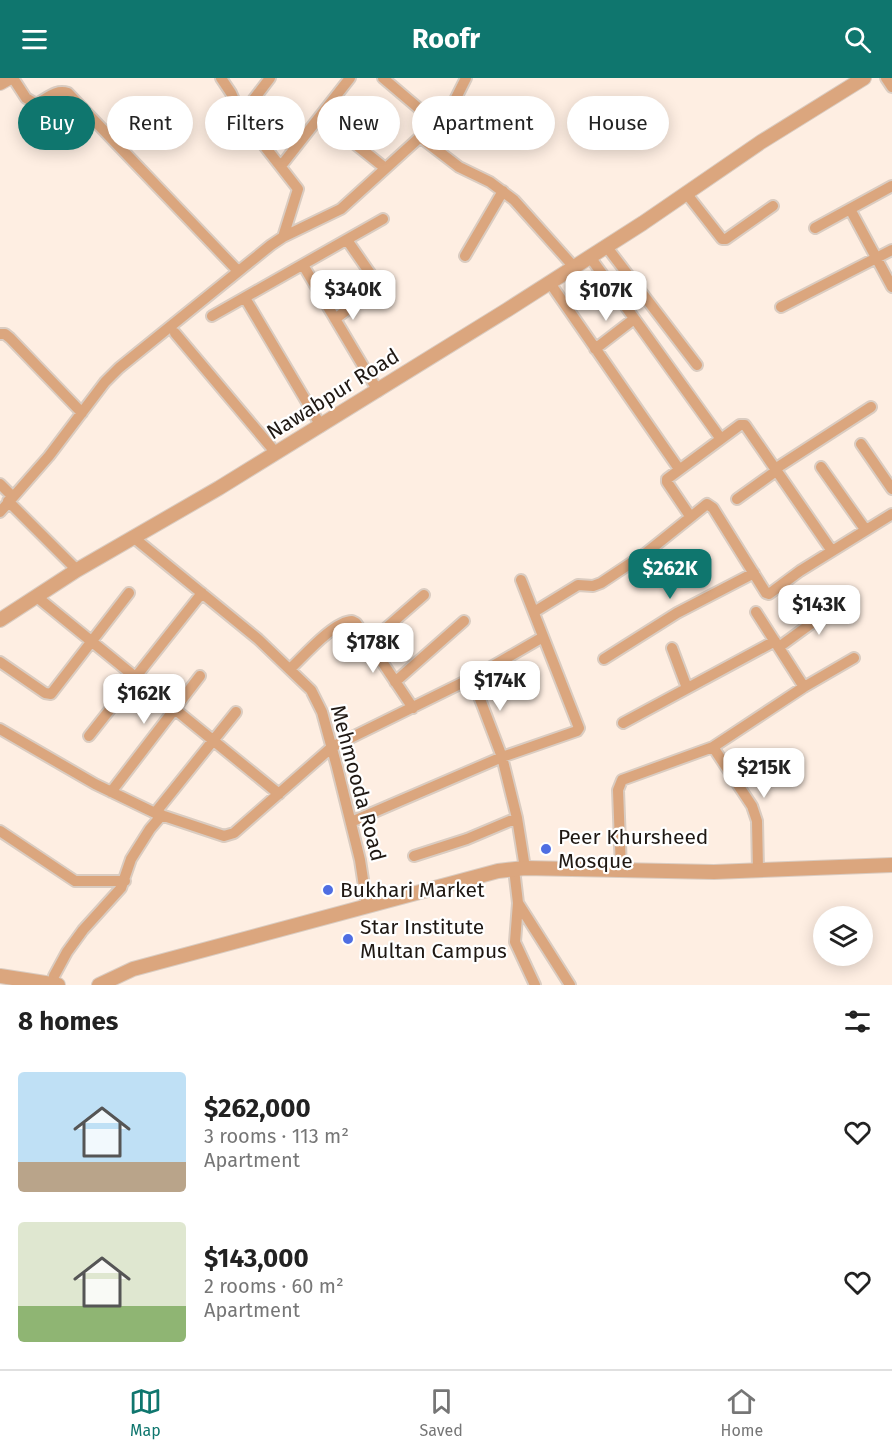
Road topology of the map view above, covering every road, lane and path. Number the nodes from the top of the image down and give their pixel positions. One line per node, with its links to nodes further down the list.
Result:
1 (11, 78): 9 (street); 39 (street)
2 (221, 78): 11 (street)
3 (270, 78): 12 (street)
4 (350, 78): 13 (street)
5 (383, 78): 15 (street)
6 (466, 78): 14 (street)
7 (864, 78): 25 (street, Nawabpur Road)
8 (886, 78): 10 (street)
9 (0, 83)
10 (892, 87)
11 (232, 96)
12 (256, 96)
13 (336, 96)
14 (457, 96)
15 (412, 103)
16 (317, 120): 21 (street)
17 (412, 144): 22 (street)
18 (268, 150): 21 (street)
19 (363, 150): 22 (street)
20 (437, 150): 24 (street)
21 (281, 166): 30 (street)
22 (386, 168): 30 (street)
23 (892, 186): 27 (street)
24 (503, 191): 34 (street); 38 (street)
25 (687, 193): 26 (street); 32 (street, Nawabpur Road)
26 (773, 206)
27 (850, 209): 29 (street); 36 (street)
28 (383, 219): 31 (street)
29 (815, 228)
30 (283, 237): 39 (street)
31 (347, 240): 37 (street); 46 (street)
32 (606, 246): 35 (street, Nawabpur Road); 50 (street)
33 (892, 250): 36 (street)
34 (465, 256)
35 (590, 257): 38 (street, Nawabpur Road); 45 (street)
36 (876, 258): 41 (street); 43 (street)
37 (303, 265): 42 (street); 46 (street)
38 (574, 267): 40 (street, Nawabpur Road)
39 (238, 272): 53 (street)
40 (550, 283): 49 (street); 51 (street, Nawabpur Road)
41 (892, 287)
42 (245, 298): 44 (street); 54 (street)
43 (781, 307)
44 (212, 316)
45 (634, 319): 49 (street); 55 (street)
46 (335, 320): 51 (street)
47 (175, 333): 57 (street)
48 (0, 334): 53 (street)
49 (595, 349): 59 (street)
50 (697, 365)
51 (378, 391): 54 (street, Nawabpur Road)
52 (872, 407): 60 (street)
53 (82, 413): 63 (street)
54 (321, 426): 57 (street, Nawabpur Road)
55 (721, 439): 59 (street); 60 (street)
56 (861, 444): 62 (street)
57 (276, 453): 69 (street, Nawabpur Road)
58 (822, 466): 68 (street)
59 (679, 469): 67 (street)
60 (776, 470): 64 (street); 70 (street)
61 (0, 484): 63 (street)
62 (892, 489)
63 (10, 499): 65 (street); 71 (street)
64 (737, 499)
65 (0, 512)
66 (892, 514): 68 (street)
67 (690, 516): 72 (street); 79 (street)
68 (866, 529): 70 (street)
69 (133, 537): 71 (street, Nawabpur Road); 75 (street, Mehmooda Road)
70 (832, 551): 72 (street)
71 (77, 570): 77 (street, Nawabpur Road)
72 (754, 573): 89 (street)
73 (521, 580): 79 (street)
74 (129, 593): 84 (street)
75 (202, 593): 91 (street, Mehmooda Road); 93 (street)
76 (424, 595): 85 (street)
77 (37, 597): 81 (street, Nawabpur Road); 84 (street)
78 (842, 601): 86 (street)
79 (534, 612): 83 (street)
80 (756, 612): 86 (street)
81 (0, 620)
82 (464, 621): 95 (street)
83 (543, 637): 94 (street); 107 (street)
84 (92, 642): 90 (street); 93 (street)
85 (369, 643): 91 (street); 95 (street)
86 (777, 644): 96 (street); 97 (street)
87 (672, 648): 97 (street)
88 (854, 658): 96 (street)
89 (603, 659)
90 (0, 662)
91 (290, 669): 105 (street, Mehmooda Road)
92 (200, 676): 99 (street)
93 (135, 677): 99 (street); 103 (street)
94 (472, 678): 98 (street); 107 (street)
95 (395, 682): 98 (street)
96 (804, 687): 106 (street)
97 (687, 688): 101 (street)
98 (413, 708): 105 (street)
99 (175, 709): 104 (street); 108 (street)
100 (236, 712): 104 (street)
101 (623, 723)
102 (0, 729): 108 (street)
103 (89, 736)
104 (213, 741): 109 (street); 110 (street)
105 (332, 747): 109 (street); 112 (street, Mehmooda Road)
106 (713, 747): 117 (street); 118 (street)
107 (502, 757): 111 (street); 112 (street)
108 (111, 792): 110 (street)
109 (279, 794): 110 (street)
110 (159, 814): 119 (street)
111 (517, 818): 114 (street); 116 (street)
112 (351, 822): 121 (street, Mehmooda Road)
113 (0, 831): 119 (street)
114 (414, 856)
115 (892, 865): 118 (street)
116 (520, 869): 117 (street); 120 (street); 121 (street)
117 (621, 870): 118 (street)
118 (758, 870)
119 (125, 881): 123 (street)
120 (518, 903): 125 (street); 126 (street)
121 (367, 906): 124 (street)
122 (0, 976): 123 (street)
123 (56, 981)
124 (99, 985)
125 (535, 985)
126 (570, 985)

